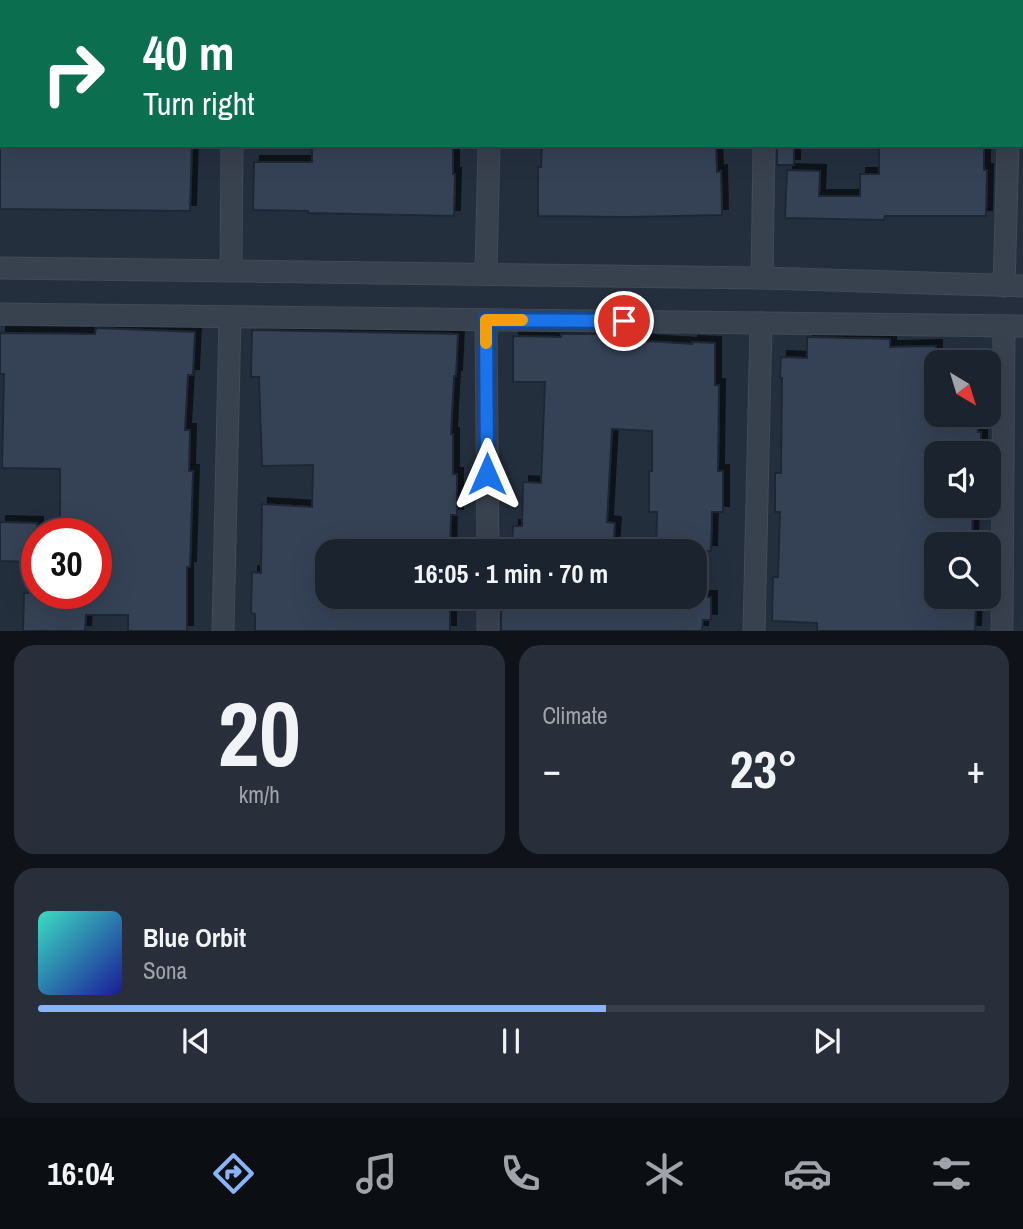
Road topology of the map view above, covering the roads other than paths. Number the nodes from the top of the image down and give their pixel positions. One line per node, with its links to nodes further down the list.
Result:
1 (232, 147): 6 (street)
2 (489, 147): 7 (street)
3 (764, 147): 8 (street)
4 (1007, 147): 9 (street)
5 (0, 268): 6 (street)
6 (231, 271): 7 (street)
7 (486, 273): 8 (street)
8 (762, 278): 9 (street)
9 (1014, 286)
10 (0, 314): 11 (street)
11 (230, 317): 12 (street); 17 (street)
12 (486, 320): 13 (street); 15 (street)
13 (761, 323): 14 (street); 19 (street)
14 (1013, 326): 20 (street)
15 (488, 539)
16 (488, 609): 18 (street)
17 (223, 631)
18 (488, 631)
19 (754, 631)
20 (1002, 631)

